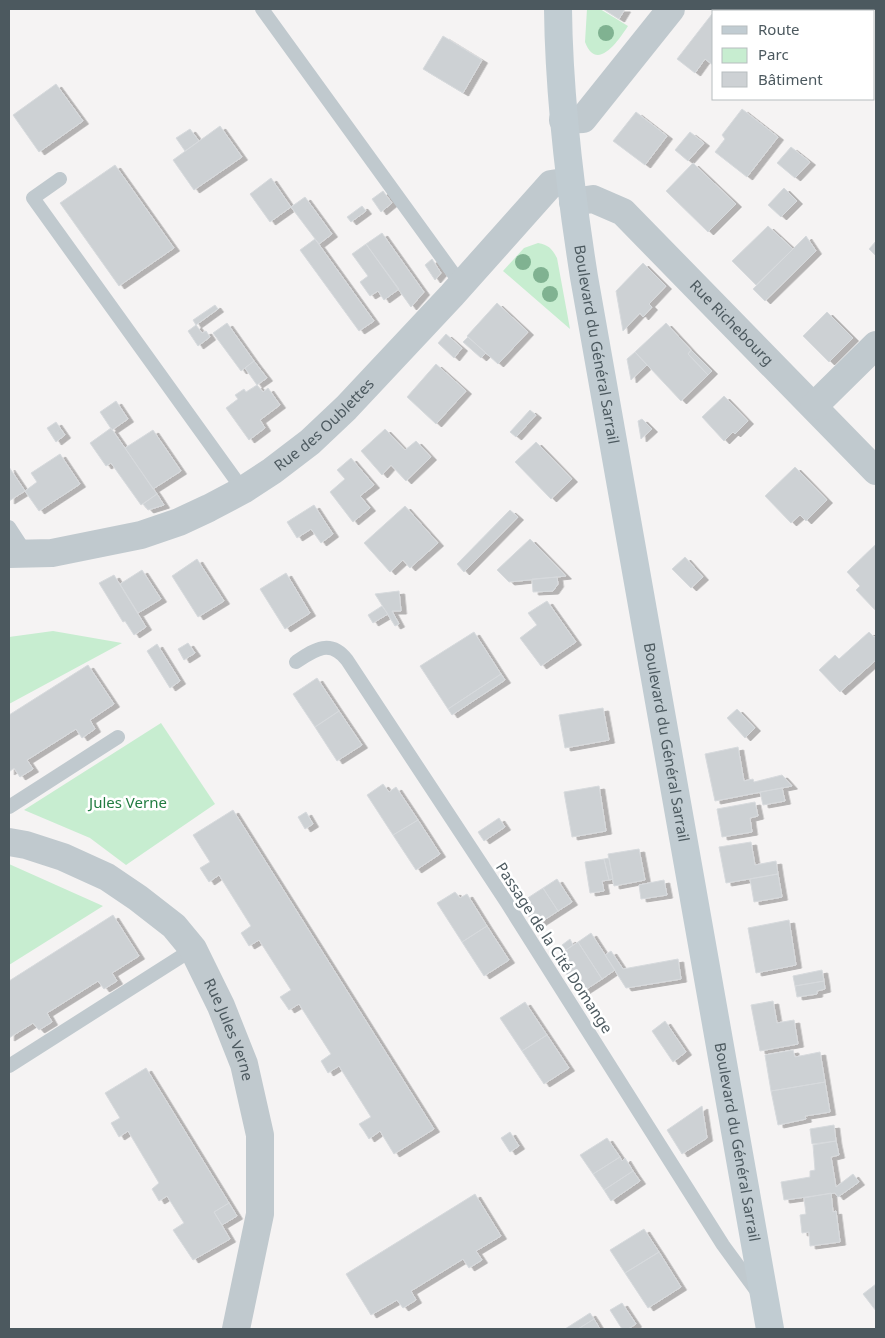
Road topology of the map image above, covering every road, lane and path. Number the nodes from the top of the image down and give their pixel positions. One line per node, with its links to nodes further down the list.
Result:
1 (262, 9): 7 (lane)
2 (558, 9): 4 (main road, Boulevard du Général Sarrail)
3 (671, 9): 4 (street)
4 (563, 120): 6 (main road, Boulevard du Général Sarrail)
5 (60, 179): 11 (lane)
6 (570, 180): 7 (street, Rue des Oublettes); 9 (street, Rue Richebourg); 20 (main road, Boulevard du Général Sarrail)
7 (461, 284): 11 (street, Rue des Oublettes)
8 (876, 345): 9 (street)
9 (814, 406): 10 (street, Rue Richebourg)
10 (876, 470)
11 (243, 490): 13 (street, Rue des Oublettes)
12 (9, 527): 13 (lane)
13 (17, 554)
14 (296, 662): 20 (lane, Passage de la Cité Domange)
15 (118, 737): 16 (lane)
16 (9, 807)
17 (9, 842): 18 (street, Rue Jules Verne)
18 (193, 950): 19 (lane); 21 (street, Rue Jules Verne)
19 (9, 1066)
20 (768, 1317)
21 (236, 1329)

